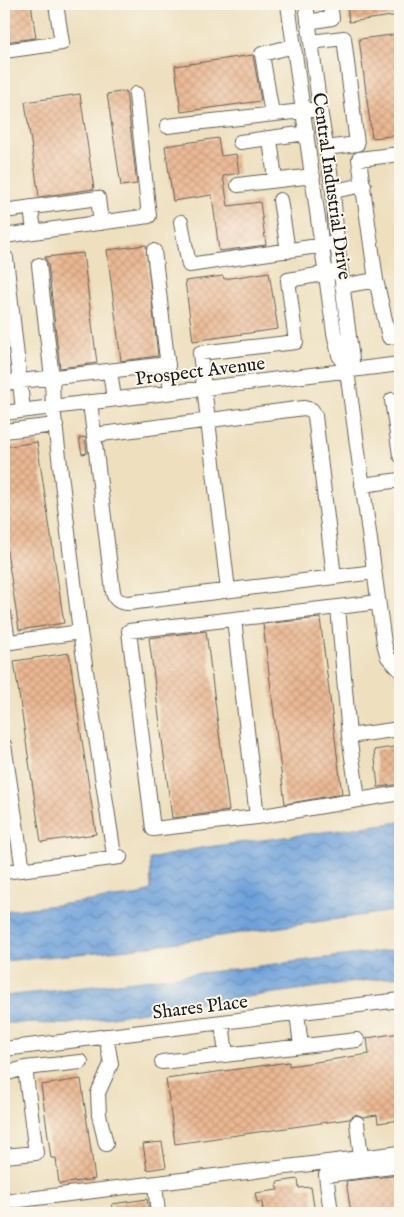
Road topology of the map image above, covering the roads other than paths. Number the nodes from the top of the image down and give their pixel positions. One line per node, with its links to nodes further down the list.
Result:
1 (56, 4): 8 (street)
2 (288, 4): 7 (street, Central Industrial Drive)
3 (306, 4): 5 (street, Central Industrial Drive)
4 (330, 4): 5 (street)
5 (308, 22): 6 (street, Central Industrial Drive)
6 (311, 42): 10 (street, Central Industrial Drive); 17 (street)
7 (294, 46): 11 (street, Central Industrial Drive); 12 (street)
8 (4, 51)
9 (136, 94): 28 (street)
10 (320, 109): 11 (street); 17 (street, Central Industrial Drive)
11 (304, 111): 12 (street); 14 (street, Central Industrial Drive)
12 (272, 114): 13 (street)
13 (167, 126)
14 (307, 133): 15 (street); 19 (street, Central Industrial Drive)
15 (270, 138): 16 (street); 20 (street)
16 (240, 142)
17 (326, 148): 23 (street, Central Industrial Drive)
18 (400, 154): 22 (street)
19 (313, 176): 20 (street); 32 (street, Central Industrial Drive)
20 (275, 180): 21 (street)
21 (238, 185)
22 (364, 185): 23 (street); 39 (street)
23 (333, 191): 31 (street, Central Industrial Drive)
24 (280, 200): 34 (street)
25 (31, 207): 26 (street); 28 (street); 29 (street)
26 (4, 211)
27 (182, 222): 34 (street)
28 (101, 223): 29 (street)
29 (34, 232): 30 (street)
30 (4, 236)
31 (337, 243): 32 (street); 37 (street, Central Industrial Drive)
32 (322, 245): 34 (street); 38 (street, Central Industrial Drive)
33 (154, 251): 42 (street)
34 (288, 251)
35 (4, 258): 47 (street)
36 (39, 265): 46 (street)
37 (341, 271): 38 (street); 40 (street, Central Industrial Drive)
38 (326, 273): 45 (street, Central Industrial Drive); 49 (street)
39 (376, 280): 40 (street); 41 (street)
40 (342, 286): 45 (street, Central Industrial Drive)
41 (400, 335)
42 (168, 364): 44 (street); 50 (street)
43 (400, 364): 45 (street, Prospect Avenue)
44 (110, 371): 46 (street); 51 (street)
45 (347, 371): 49 (street, Prospect Avenue); 63 (street, Central Industrial Drive)
46 (52, 378): 47 (street); 54 (street)
47 (20, 381): 48 (street); 55 (street)
48 (4, 383)
49 (204, 388): 50 (street, Prospect Avenue); 57 (street)
50 (171, 392): 51 (street, Prospect Avenue)
51 (114, 399): 53 (street, Prospect Avenue)
52 (392, 400): 61 (street)
53 (90, 402): 54 (street, Prospect Avenue); 60 (street)
54 (53, 407): 55 (street, Prospect Avenue); 58 (street)
55 (23, 410): 56 (street, Prospect Avenue)
56 (4, 413)
57 (207, 421): 60 (street); 65 (street); 66 (street)
58 (56, 425): 59 (street); 71 (street)
59 (4, 431)
60 (94, 434): 66 (street)
61 (400, 456)
62 (400, 480): 63 (street)
63 (362, 485): 64 (street, Central Industrial Drive)
64 (374, 572): 65 (street); 67 (street, Central Industrial Drive)
65 (334, 577): 66 (street)
66 (228, 590)
67 (378, 602): 68 (street); 73 (street, Central Industrial Drive)
68 (338, 607): 70 (street); 75 (street)
69 (4, 614): 72 (street)
70 (234, 619): 79 (street); 79 (street)
71 (80, 632): 72 (street); 80 (street)
72 (6, 643)
73 (400, 670)
74 (400, 729): 75 (street)
75 (349, 736): 78 (street)
76 (4, 745): 80 (street)
77 (400, 794): 78 (street)
78 (358, 799): 79 (street)
79 (257, 817)
80 (23, 870): 81 (street)
81 (4, 872)
82 (400, 1000): 83 (street, Shares Place)
83 (298, 1013): 84 (street, Shares Place); 87 (street)
84 (222, 1022): 85 (street, Shares Place); 89 (street)
85 (106, 1036): 88 (street, Shares Place); 95 (street)
86 (357, 1040): 87 (street)
87 (301, 1046): 89 (street)
88 (4, 1049)
89 (226, 1055): 91 (street)
90 (81, 1062): 92 (street)
91 (162, 1062)
92 (25, 1068): 93 (street); 97 (street)
93 (4, 1074)
94 (357, 1123): 98 (street)
95 (106, 1144)
96 (400, 1153): 98 (street)
97 (4, 1156)
98 (361, 1158): 100 (street)
99 (400, 1166): 104 (street)
100 (154, 1184): 102 (street); 103 (street)
101 (4, 1202): 102 (street)
102 (22, 1207)
103 (158, 1213)
104 (331, 1213)

